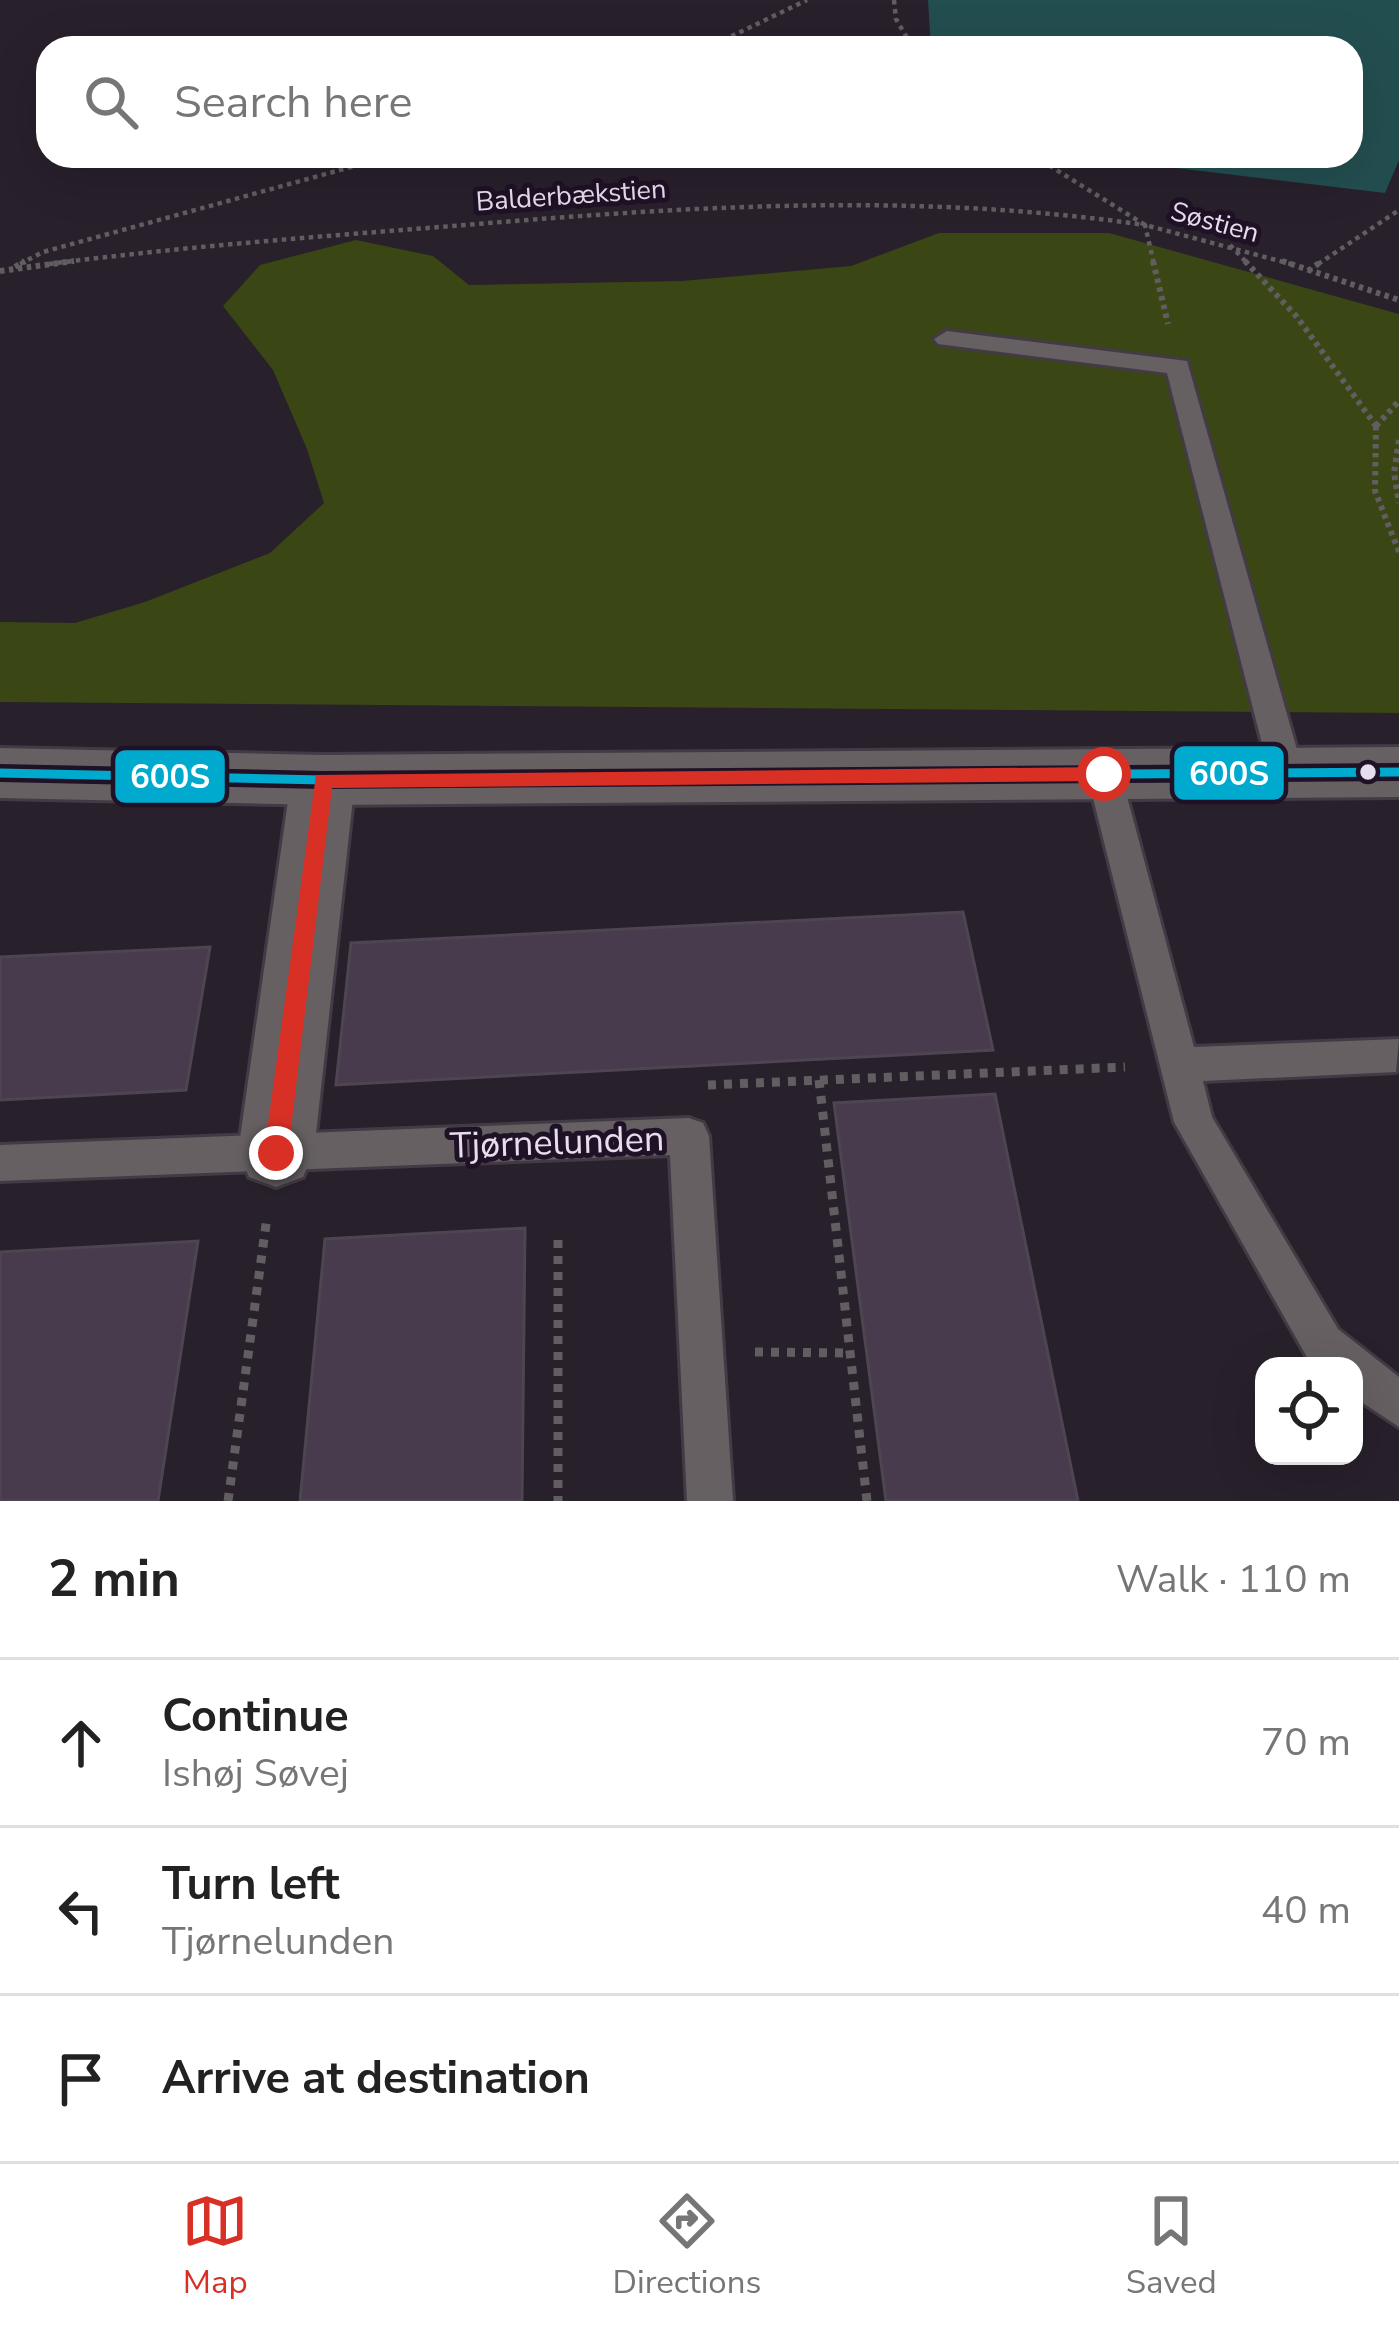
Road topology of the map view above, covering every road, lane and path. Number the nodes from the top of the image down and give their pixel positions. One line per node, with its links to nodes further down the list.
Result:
1 (807, 0): 3 (path)
2 (894, 0): 4 (path)
3 (732, 36)
4 (906, 36)
5 (348, 168): 10 (path)
6 (1053, 168): 8 (path, Søstien)
7 (1399, 210): 11 (path)
8 (1145, 225): 9 (path, Søstien); 10 (path, Balderbækstien); 14 (path)
9 (1229, 244): 11 (path, Søstien); 16 (path)
10 (4, 271)
11 (1308, 271): 12 (path, Søstien)
12 (1399, 300)
13 (947, 339): 14 (lane)
14 (1178, 367): 20 (lane)
15 (1399, 401): 16 (path)
16 (1376, 426): 19 (path)
17 (1399, 440): 18 (path)
18 (1399, 503)
19 (1399, 552)
20 (1286, 771): 21 (street); 23 (street)
21 (1399, 772)
22 (0, 773): 24 (street)
23 (1104, 774): 24 (street); 26 (lane)
24 (323, 780): 29 (street)
25 (1396, 1055): 26 (lane)
26 (1176, 1065): 27 (path); 34 (lane)
27 (819, 1080): 28 (path); 33 (path)
28 (687, 1085)
29 (276, 1153): 30 (lane, Tjørnelunden); 32 (lane, Tjørnelunden); 37 (path)
30 (0, 1163)
31 (558, 1240): 38 (path)
32 (701, 1352): 33 (path); 39 (lane, Tjørnelunden)
33 (850, 1353): 40 (path)
34 (1339, 1357)
35 (1363, 1377): 36 (lane)
36 (1399, 1405)
37 (228, 1501)
38 (558, 1501)
39 (710, 1501)
40 (867, 1501)

